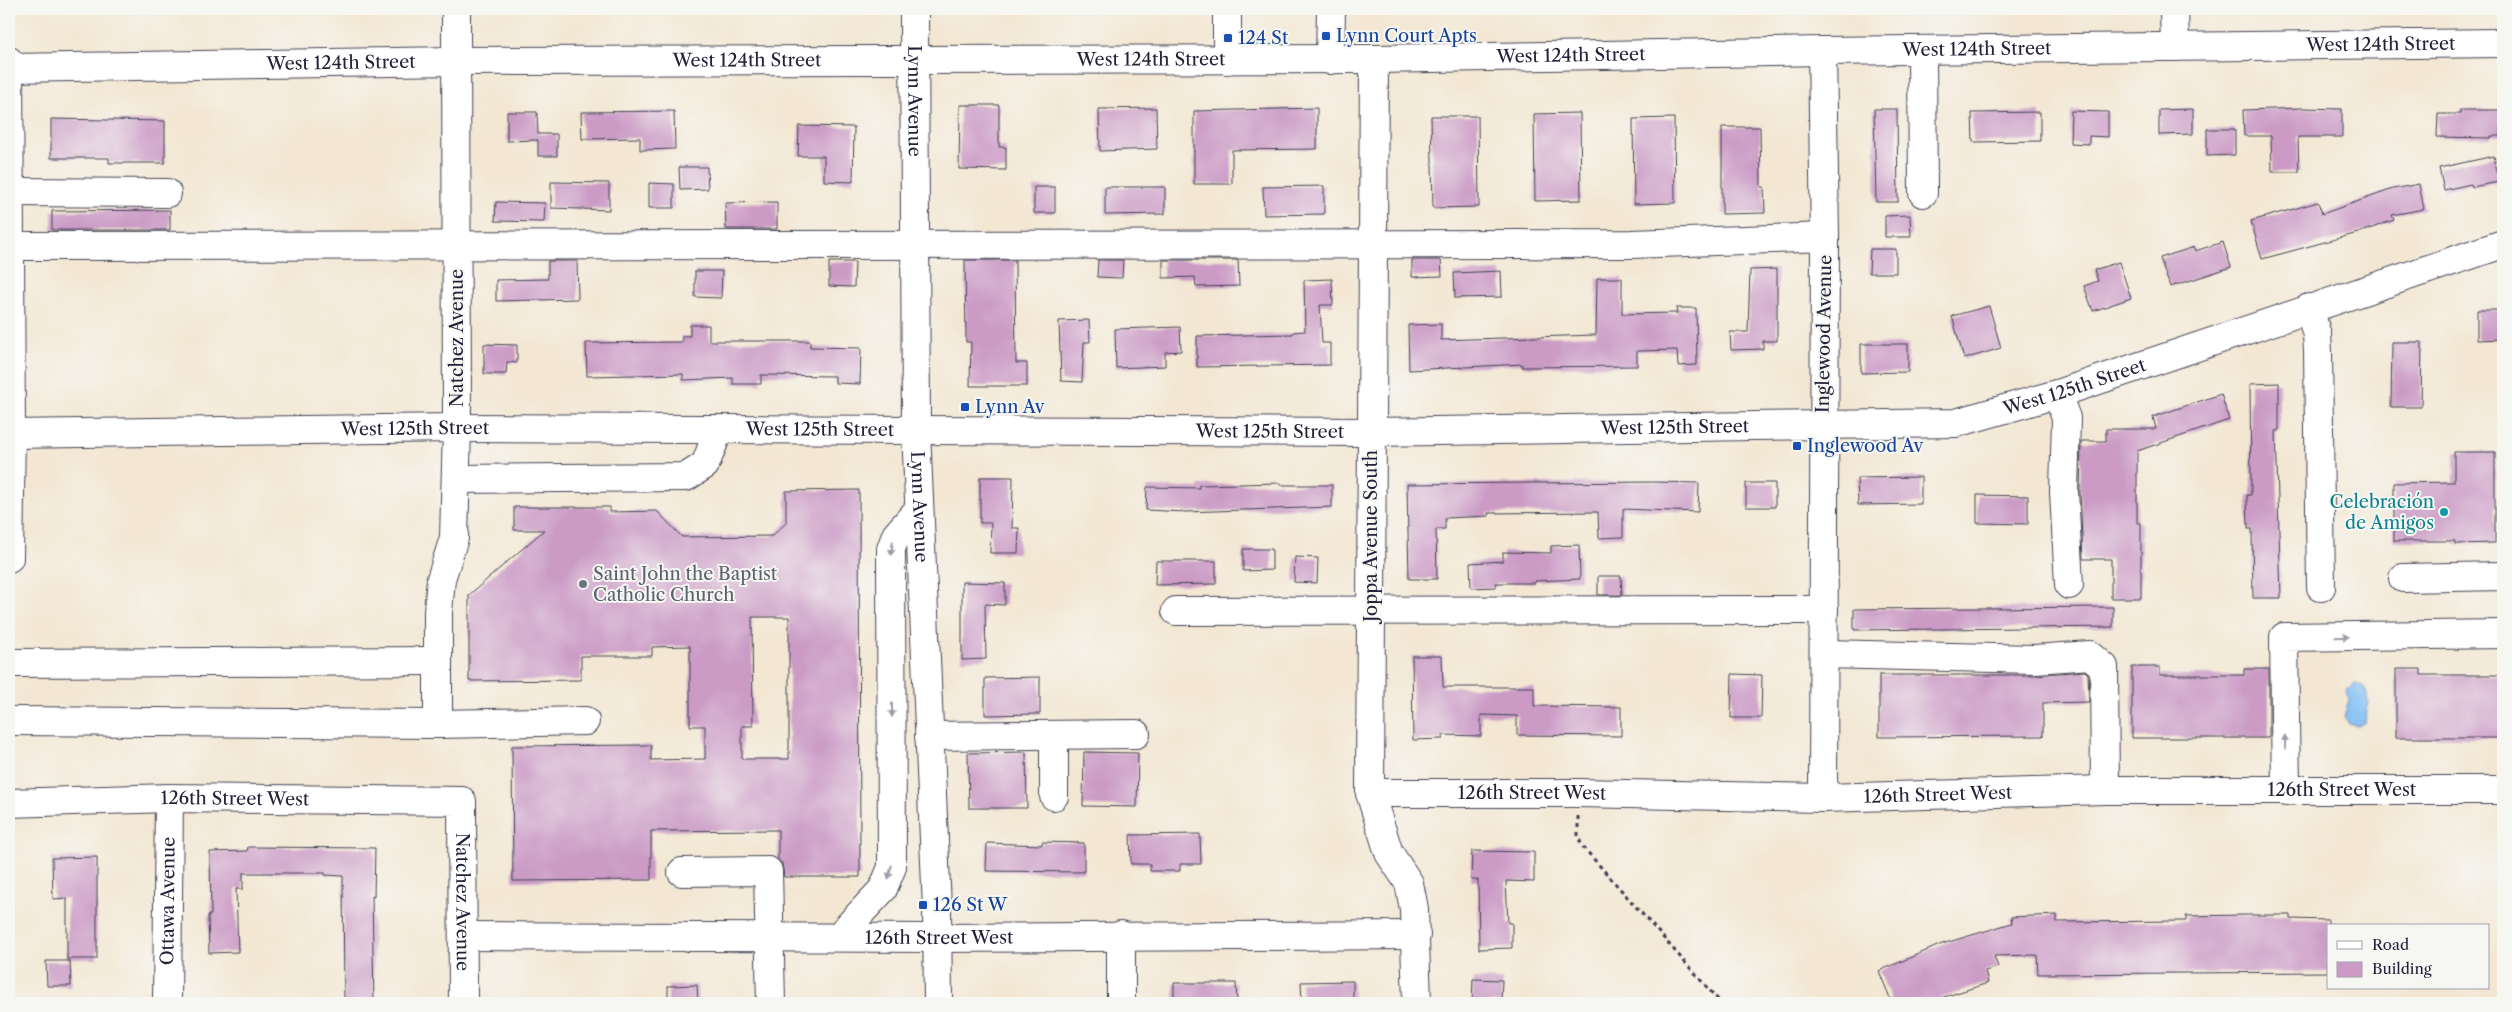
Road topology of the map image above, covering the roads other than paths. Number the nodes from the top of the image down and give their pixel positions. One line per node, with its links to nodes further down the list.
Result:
1 (456, 9): 14 (street, Natchez Avenue)
2 (914, 9): 15 (street, Lynn Avenue)
3 (1227, 9): 11 (street)
4 (1331, 9): 12 (street)
5 (2174, 9): 7 (street)
6 (2503, 43): 7 (street, West 124th Street)
7 (2175, 47): 8 (street, West 124th Street)
8 (1922, 50): 9 (street, West 124th Street); 19 (street)
9 (1822, 51): 10 (street, West 124th Street); 20 (street, Inglewood Avenue)
10 (1374, 59): 12 (street, West 124th Street); 21 (street, Joppa Avenue South)
11 (1227, 60): 12 (street, West 124th Street); 15 (street, West 124th Street)
12 (1330, 60)
13 (9, 61): 16 (street)
14 (456, 61): 15 (street, West 124th Street); 16 (street, West 124th Street); 23 (street, Natchez Avenue)
15 (914, 61): 24 (street, Lynn Avenue)
16 (9, 68): 17 (street)
17 (10, 192): 18 (street); 25 (street)
18 (167, 193)
19 (1924, 193)
20 (1825, 237): 21 (street); 28 (street, Inglewood Avenue)
21 (1373, 243): 24 (street); 32 (street, Joppa Avenue South)
22 (2503, 244): 26 (street, West 125th Street)
23 (458, 245): 24 (street); 25 (street); 29 (street, Natchez Avenue)
24 (915, 245): 31 (street, Lynn Avenue)
25 (9, 246): 33 (street)
26 (2309, 308): 27 (street, West 125th Street); 40 (street)
27 (2057, 394): 28 (street, West 125th Street); 39 (street)
28 (1823, 425): 32 (street, West 125th Street); 41 (street, Inglewood Avenue)
29 (457, 428): 30 (street, West 125th Street); 33 (street, West 125th Street); 34 (street, Natchez Avenue)
30 (719, 429): 31 (street, West 125th Street); 34 (street)
31 (916, 431): 32 (street, West 125th Street); 35 (street, Lynn Avenue)
32 (1372, 432): 43 (street, Joppa Avenue South)
33 (10, 434): 36 (street)
34 (456, 479): 46 (street, Natchez Avenue)
35 (919, 509): 53 (street, Lynn Avenue); 68 (street, one-way to 68)
36 (9, 558)
37 (2503, 576): 38 (street)
38 (2403, 578)
39 (2069, 585)
40 (2320, 587)
41 (1824, 610): 43 (street); 45 (street, Inglewood Avenue)
42 (1176, 611): 43 (street)
43 (1371, 611): 57 (street, Joppa Avenue South)
44 (2503, 634): 56 (street, one-way to 44)
45 (1824, 654): 54 (street); 60 (street, Inglewood Avenue)
46 (438, 662): 47 (street); 50 (street, Natchez Avenue)
47 (9, 663)
48 (9, 721): 50 (street)
49 (585, 721): 50 (street)
50 (438, 724)
51 (1136, 734): 52 (street)
52 (1054, 735): 53 (street); 58 (street)
53 (929, 736): 69 (street, Lynn Avenue)
54 (2105, 790): 56 (street, 126th Street West); 60 (street, 126th Street West)
55 (2503, 790): 56 (street, 126th Street West)
56 (2286, 791)
57 (1370, 793): 60 (street, 126th Street West); 65 (street, Joppa Avenue South)
58 (1054, 796)
59 (169, 798): 61 (street, 126th Street West); 62 (street, 126th Street West); 70 (street, Ottawa Avenue)
60 (1823, 798)
61 (462, 801): 66 (street, Natchez Avenue)
62 (9, 803)
63 (682, 872): 67 (street)
64 (1121, 935): 65 (street, 126th Street West); 69 (street, 126th Street West); 74 (street)
65 (1416, 935): 75 (street, Joppa Avenue South)
66 (463, 936): 67 (street, 126th Street West); 71 (street, Natchez Avenue)
67 (770, 937): 68 (street, 126th Street West); 72 (street)
68 (838, 937): 69 (street, 126th Street West)
69 (936, 938): 73 (street, Lynn Avenue)
70 (167, 1003)
71 (463, 1003)
72 (770, 1003)
73 (938, 1003)
74 (1121, 1003)
75 (1417, 1003)

